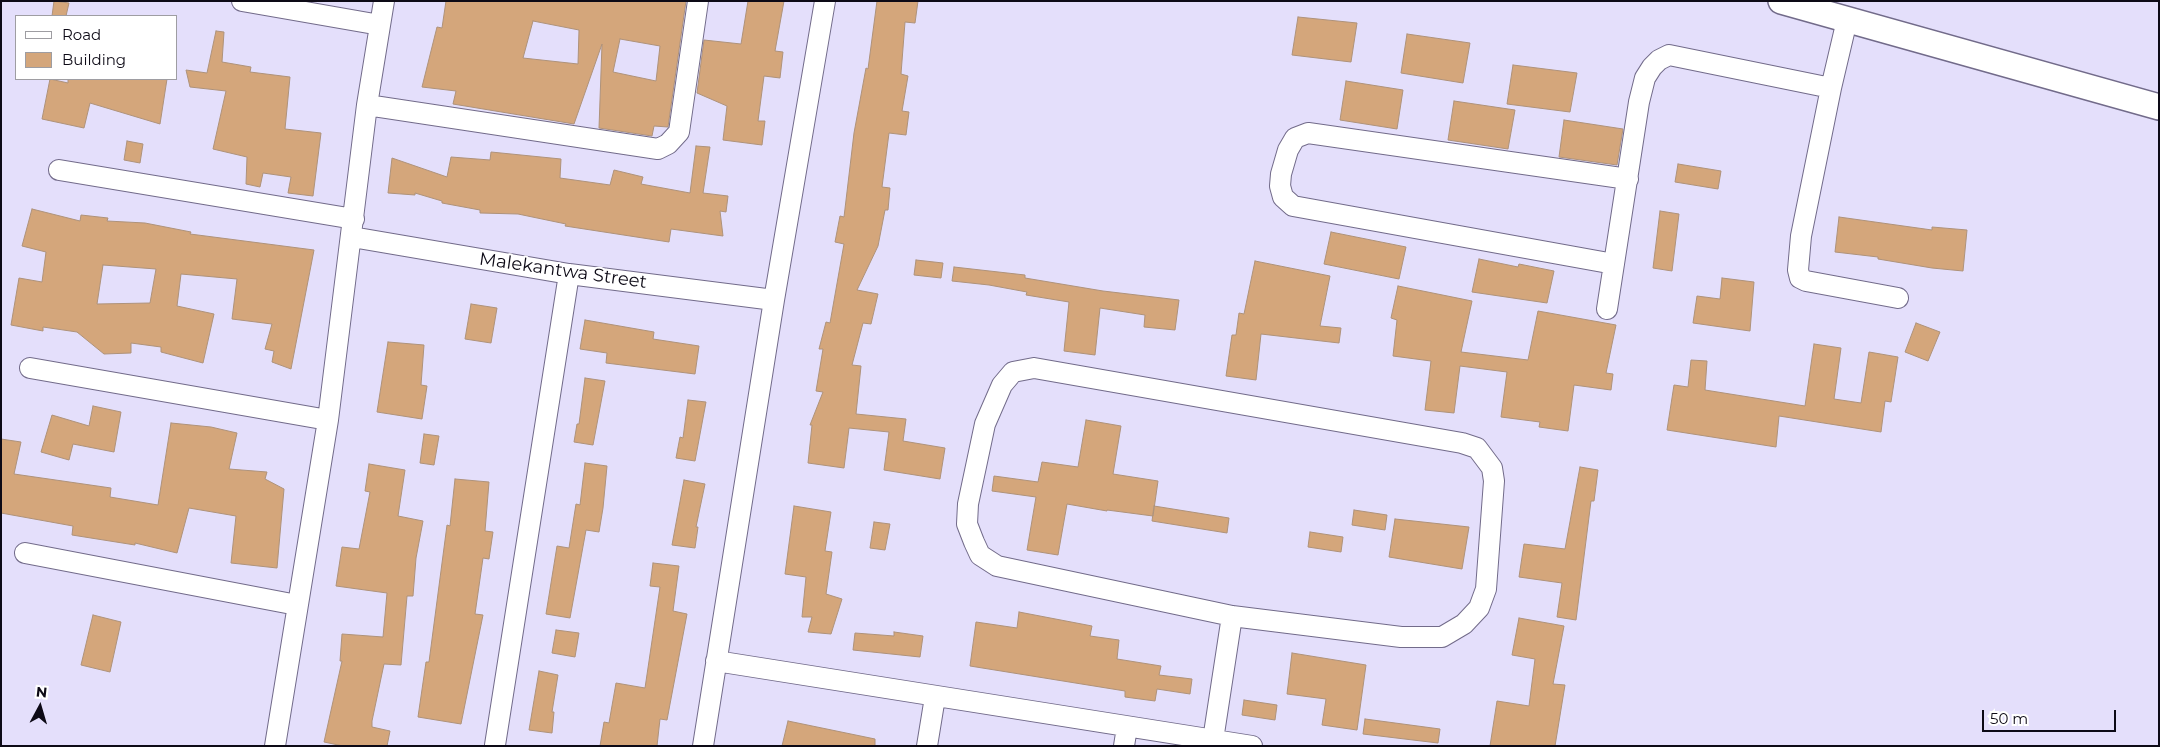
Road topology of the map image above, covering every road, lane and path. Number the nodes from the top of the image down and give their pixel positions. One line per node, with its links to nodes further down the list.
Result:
1 (242, 1): 7 (street)
2 (384, 1): 7 (street)
3 (698, 1): 9 (street)
4 (825, 1): 17 (street)
5 (1781, 1): 6 (street)
6 (1847, 20): 8 (street); 10 (street)
7 (380, 25): 9 (street)
8 (1831, 88): 12 (street); 16 (street)
9 (367, 105): 13 (street)
10 (2159, 107)
11 (60, 170): 13 (street, Malekantwa Street)
12 (1628, 179): 14 (street); 14 (street)
13 (353, 228): 15 (street, Malekantwa Street); 20 (street)
14 (1614, 264): 18 (street)
15 (569, 274): 17 (street, Malekantwa Street); 28 (street)
16 (1898, 298)
17 (774, 300): 24 (street)
18 (1607, 309)
19 (30, 368): 20 (street)
20 (328, 420): 22 (street)
21 (25, 553): 22 (street)
22 (297, 605): 29 (street)
23 (1232, 616): 23 (street); 27 (street)
24 (716, 661): 25 (street); 30 (street)
25 (935, 697): 26 (street); 31 (street)
26 (1125, 736): 27 (street)
27 (1213, 740): 32 (street)
28 (494, 745)
29 (275, 746)
30 (704, 746)
31 (927, 746)
32 (1252, 746)

